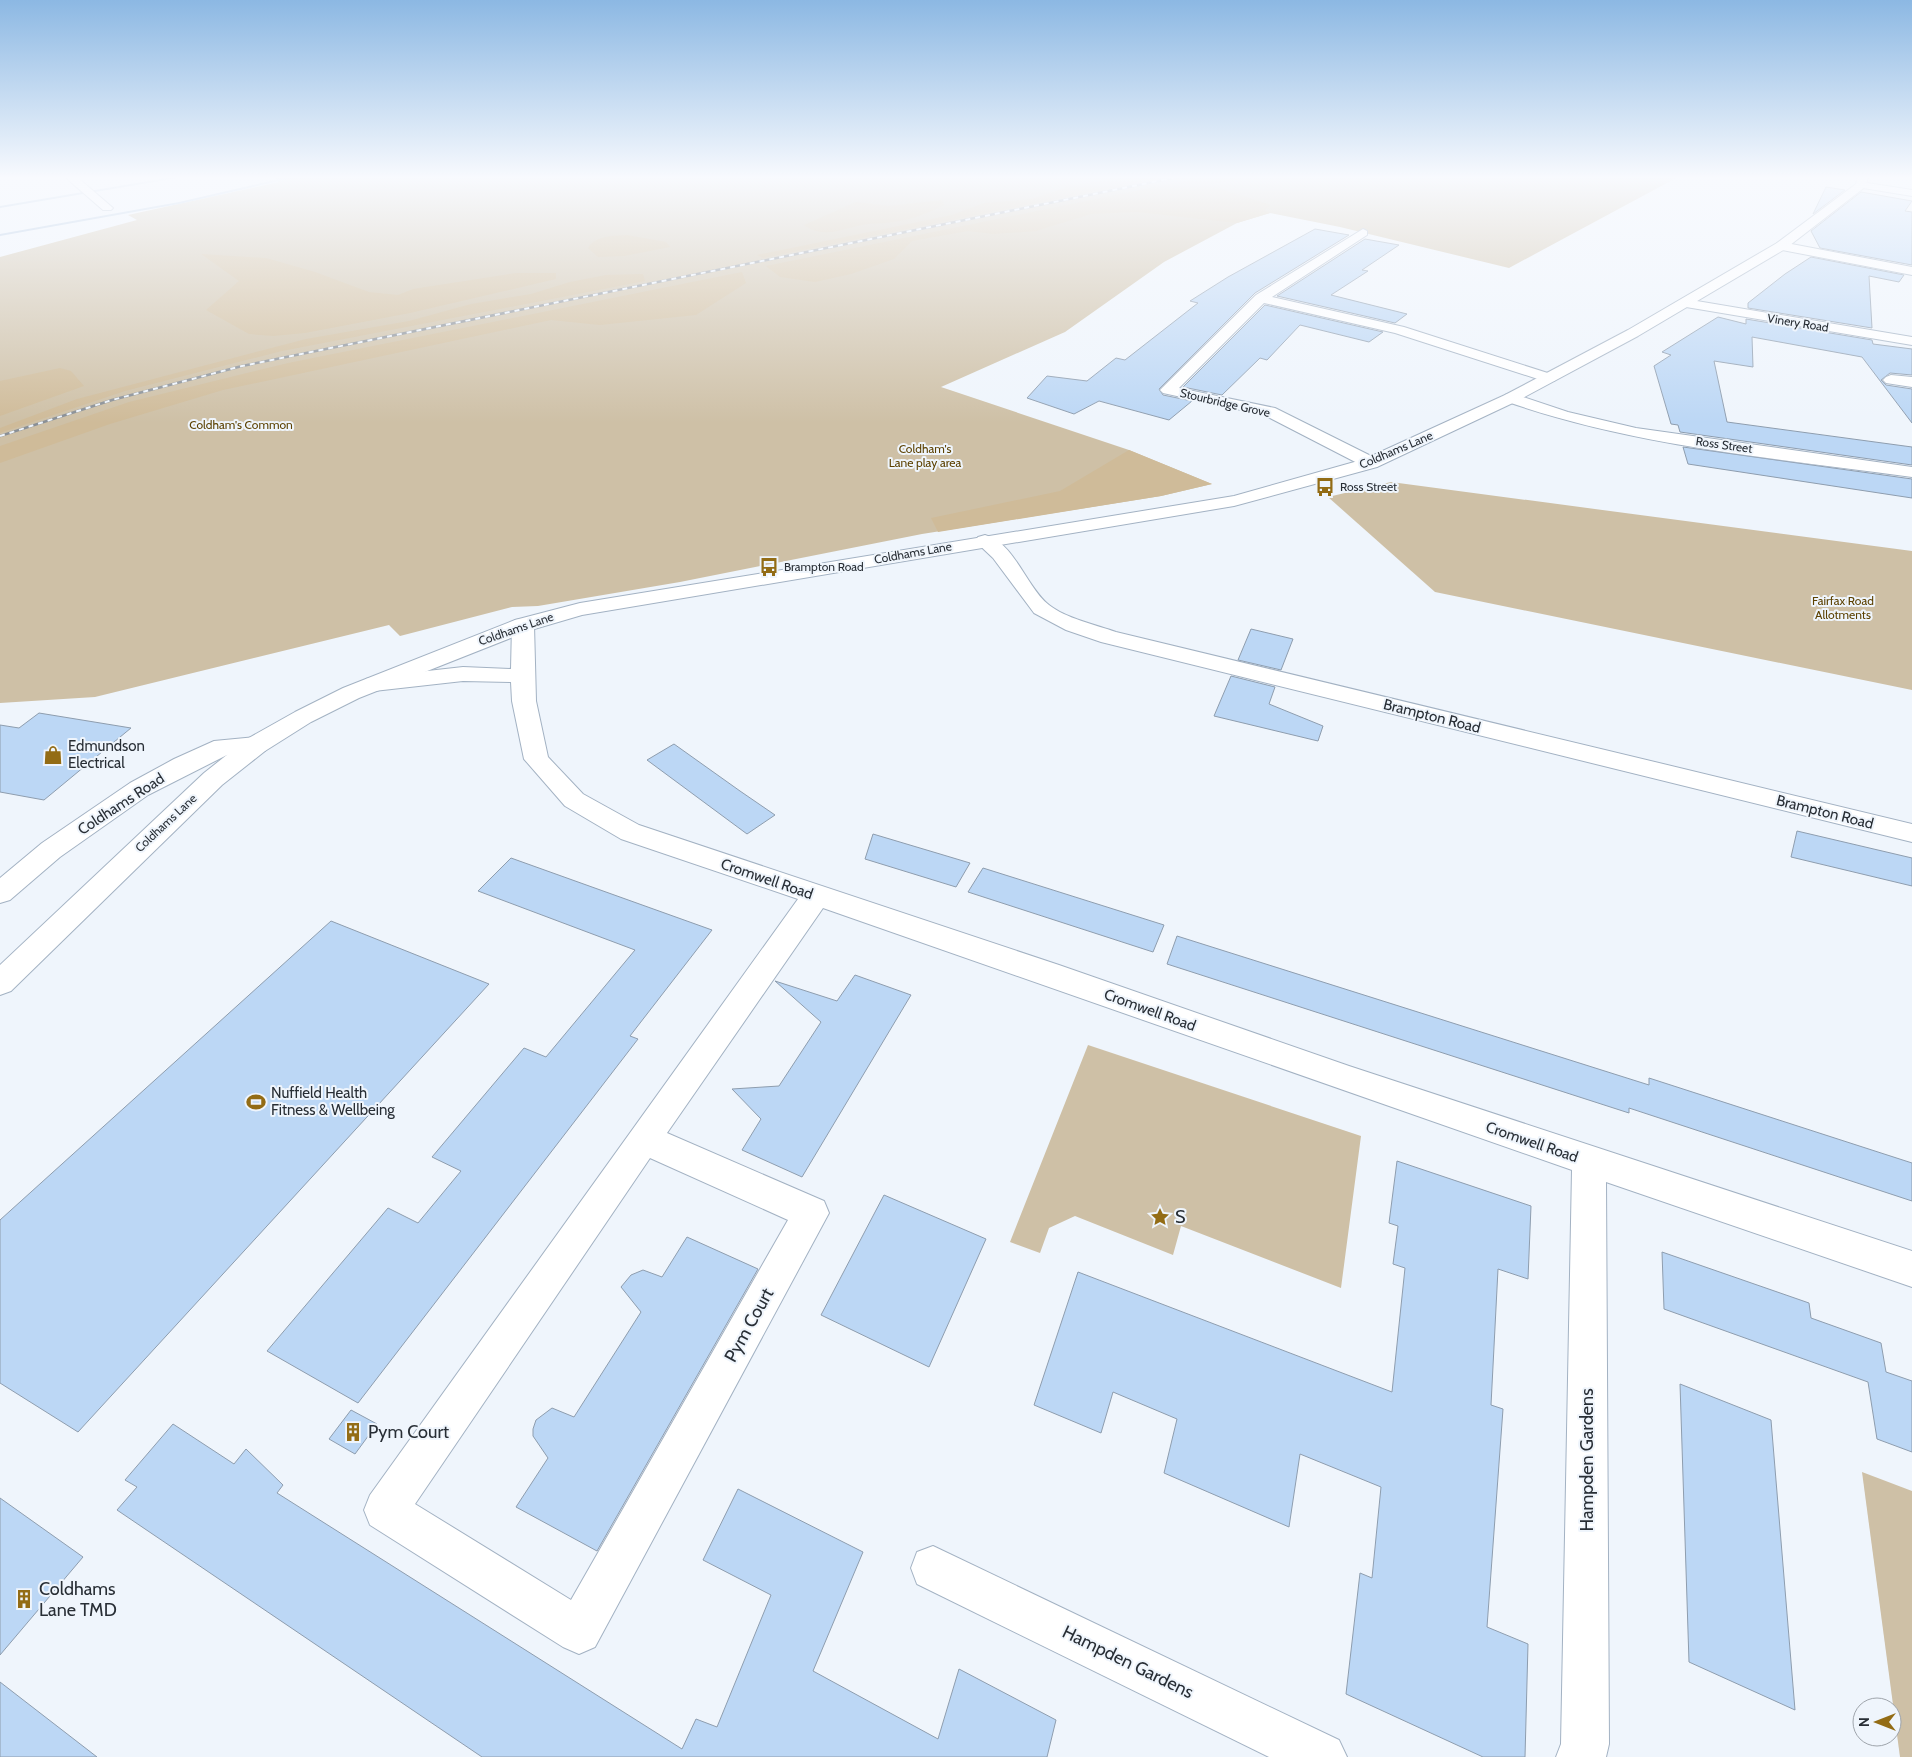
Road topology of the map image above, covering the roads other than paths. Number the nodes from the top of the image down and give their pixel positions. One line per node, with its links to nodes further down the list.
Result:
1 (1322, 259): 5 (street, Stourbridge Grove)
2 (1758, 259): 6 (street, Coldhams Lane)
3 (1849, 259): 4 (street)
4 (1912, 271)
5 (1261, 298): 8 (street); 12 (street, Stourbridge Grove)
6 (1685, 303): 7 (street, Vinery Road); 8 (street, Coldhams Lane)
7 (1912, 341)
8 (1549, 378): 11 (street, Coldhams Lane)
9 (1891, 380): 10 (street)
10 (1912, 382)
11 (1511, 398): 12 (street, Coldhams Lane); 13 (street, Ross Street)
12 (1370, 462): 14 (street, Coldhams Lane)
13 (1912, 472)
14 (985, 540): 15 (street, Coldhams Lane); 19 (street, Brampton Road)
15 (523, 625): 16 (street, Cromwell Road); 17 (street, Coldhams Lane)
16 (522, 676): 17 (street); 21 (street, Cromwell Road)
17 (374, 684): 18 (street, Coldhams Lane)
18 (256, 745): 20 (street, Coldhams Road); 22 (street, Coldhams Lane)
19 (1912, 833)
20 (0, 893)
21 (816, 896): 23 (street, Pym Court); 24 (street, Cromwell Road)
22 (0, 983)
23 (644, 1139): 23 (street, Pym Court)
24 (1589, 1162): 25 (street, Cromwell Road); 28 (street, Hampden Gardens)
25 (1912, 1269)
26 (933, 1568): 27 (street, Hampden Gardens)
27 (1322, 1757)
28 (1581, 1757)

